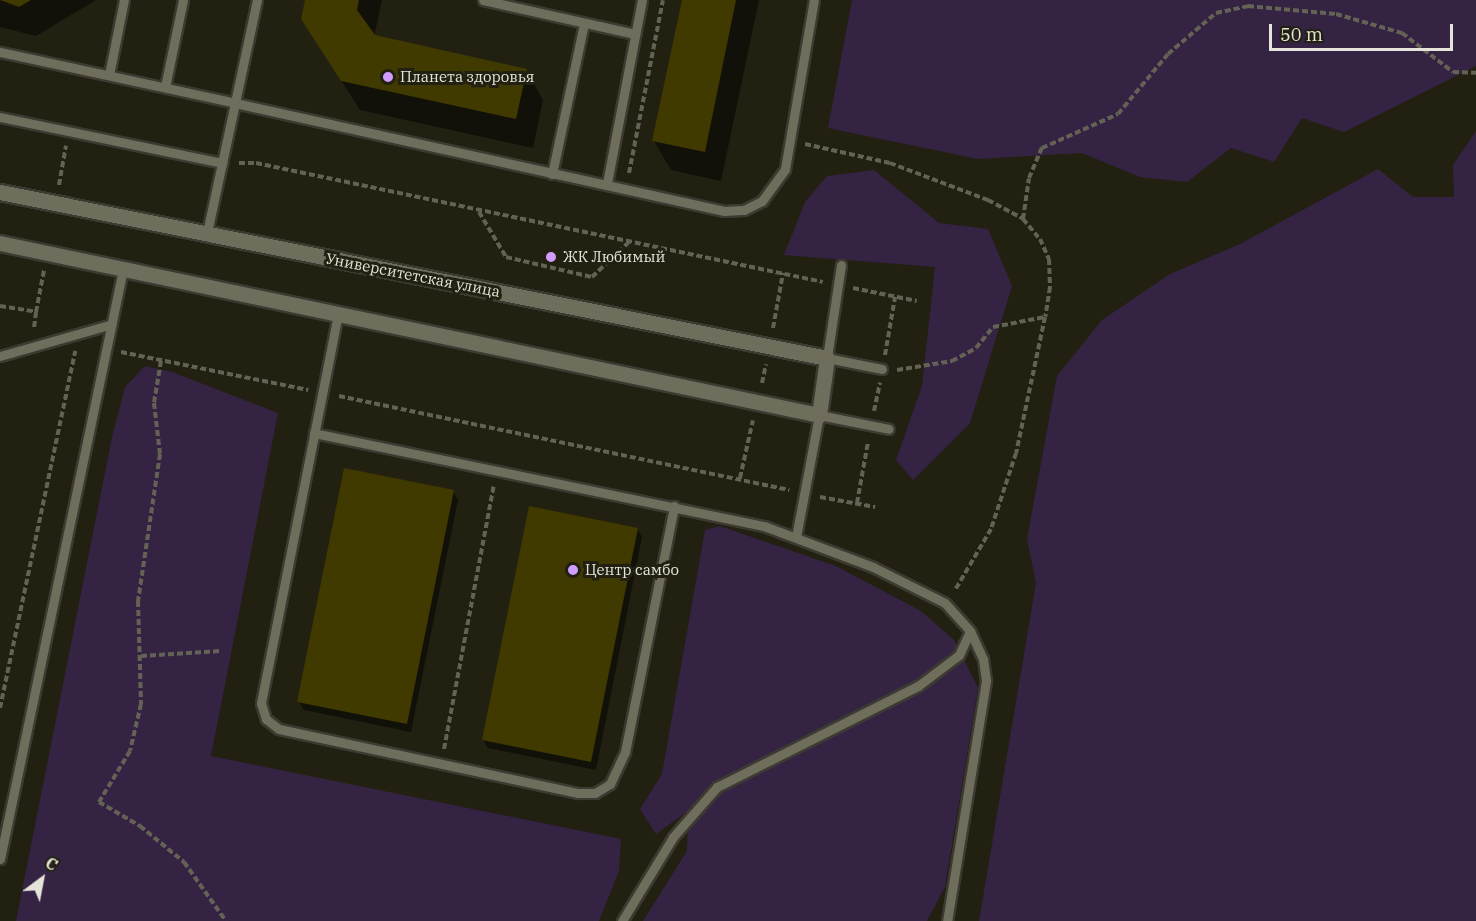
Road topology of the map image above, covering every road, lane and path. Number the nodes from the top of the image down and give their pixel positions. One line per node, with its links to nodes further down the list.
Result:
1 (124, 0): 12 (lane)
2 (183, 0): 13 (lane)
3 (258, 0): 14 (lane)
4 (483, 0): 8 (lane)
5 (642, 0): 9 (lane)
6 (663, 0): 20 (path)
7 (814, 0): 16 (lane)
8 (584, 24): 9 (lane); 18 (lane)
9 (635, 34): 19 (lane)
10 (0, 52): 12 (lane)
11 (1476, 73): 23 (path)
12 (109, 75): 13 (lane)
13 (165, 87): 14 (lane)
14 (235, 103): 17 (lane); 18 (lane)
15 (0, 117): 17 (lane)
16 (789, 141): 20 (lane); 23 (path)
17 (222, 163): 22 (path); 24 (lane)
18 (552, 174): 19 (lane)
19 (607, 183): 20 (lane)
20 (626, 188)
21 (0, 192): 24 (street, Университетская улица)
22 (479, 212): 25 (path); 25 (path)
23 (1023, 219): 36 (path)
24 (207, 233): 38 (street, Университетская улица)
25 (628, 242): 29 (path)
26 (0, 243): 28 (street)
27 (841, 265): 30 (lane)
28 (123, 268): 35 (street); 37 (lane)
29 (783, 273): 30 (path); 38 (path)
30 (837, 285): 31 (path); 41 (lane)
31 (896, 297): 32 (path); 43 (path)
32 (917, 301)
33 (0, 306): 34 (path)
34 (16, 310)
35 (338, 314): 44 (lane); 45 (street)
36 (1046, 317): 43 (path); 57 (path)
37 (112, 324): 39 (lane); 40 (lane)
38 (770, 347): 41 (street, Университетская улица); 45 (path)
39 (108, 349): 42 (path); 61 (path); 63 (lane)
40 (0, 356)
41 (827, 358): 43 (lane); 46 (street)
42 (161, 361): 44 (path); 60 (path)
43 (882, 369): 47 (path)
44 (322, 393): 49 (lane); 51 (path)
45 (757, 402): 46 (street); 51 (path)
46 (819, 415): 47 (lane); 52 (lane)
47 (871, 425): 48 (lane); 53 (path)
48 (889, 429)
49 (314, 433): 50 (lane); 62 (lane)
50 (496, 470): 54 (lane); 62 (path)
51 (740, 478): 52 (path)
52 (804, 494): 53 (path); 56 (lane)
53 (857, 503): 55 (path)
54 (674, 506): 56 (lane); 62 (lane)
55 (875, 507)
56 (796, 537): 57 (lane)
57 (945, 603): 58 (lane)
58 (970, 631): 65 (lane); 66 (lane)
59 (220, 651): 60 (path)
60 (141, 656): 64 (path)
61 (0, 708)
62 (441, 765)
63 (0, 859)
64 (226, 921)
65 (622, 921)
66 (947, 921)

